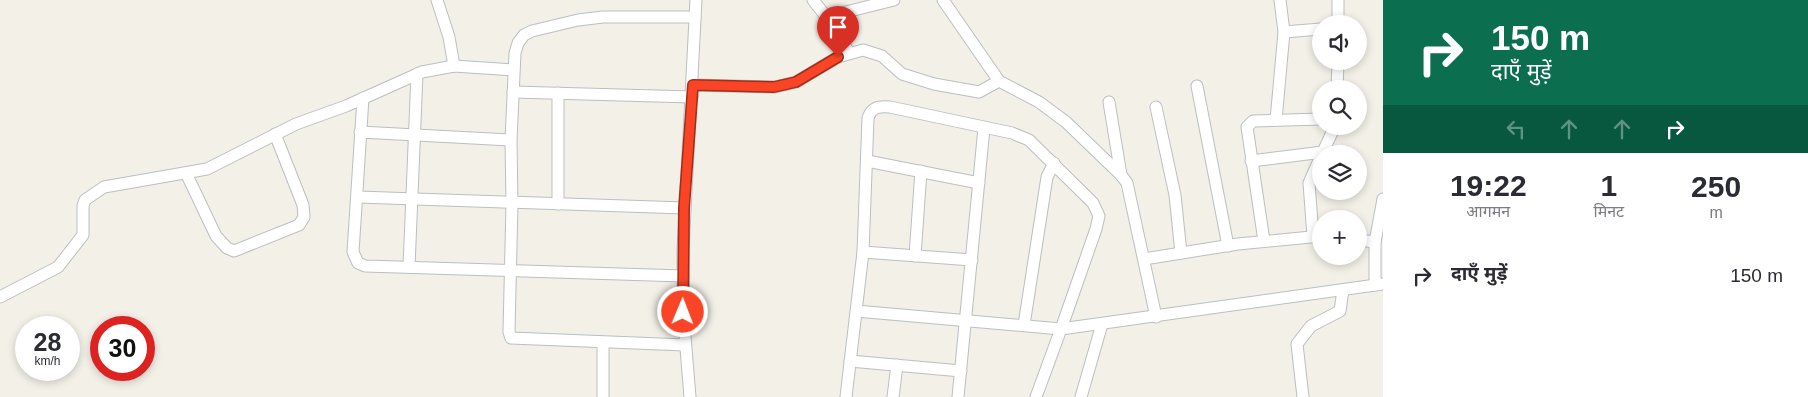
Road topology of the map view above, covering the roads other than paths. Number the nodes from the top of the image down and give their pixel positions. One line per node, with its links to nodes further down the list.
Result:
1 (437, 0): 14 (street)
2 (696, 0): 10 (street)
3 (813, 0): 9 (street)
4 (894, 0): 9 (street)
5 (943, 0): 17 (street)
6 (1280, 0): 12 (street)
7 (1338, 0): 8 (street)
8 (1338, 15)
9 (826, 17): 13 (street)
10 (695, 18): 15 (street); 19 (street)
11 (1312, 30): 12 (street)
12 (1284, 32): 26 (street)
13 (849, 53): 17 (street); 19 (street)
14 (454, 66): 15 (street); 16 (street)
15 (513, 70): 20 (street)
16 (417, 74): 22 (street); 30 (street)
17 (999, 81): 38 (street)
18 (1197, 86): 52 (street)
19 (693, 91): 21 (street); 46 (street)
20 (513, 92): 21 (street); 31 (street)
21 (558, 93): 45 (street)
22 (364, 98): 28 (street); 29 (street)
23 (1110, 102): 38 (street)
24 (1156, 107): 54 (street)
25 (1312, 119): 26 (street)
26 (1276, 120): 33 (street)
27 (984, 128): 34 (street); 35 (street); 40 (street)
28 (360, 132): 30 (street); 41 (street)
29 (275, 134): 37 (street); 37 (street)
30 (415, 134): 31 (street); 43 (street)
31 (511, 140): 44 (street)
32 (1312, 155): 33 (street)
33 (1251, 160): 49 (street)
34 (867, 161): 36 (street); 53 (street)
35 (1054, 163): 68 (street); 69 (street)
36 (921, 171): 40 (street); 55 (street)
37 (186, 173): 63 (street)
38 (1120, 175): 56 (street)
39 (1312, 176): 47 (street)
40 (979, 183): 57 (street)
41 (358, 197): 43 (street); 58 (street)
42 (1383, 199): 51 (street)
43 (413, 200): 44 (street); 58 (street)
44 (512, 203): 45 (street); 59 (street)
45 (558, 204): 46 (street)
46 (684, 208): 60 (street)
47 (1313, 210)
48 (1312, 236): 49 (street)
49 (1264, 241): 52 (street)
50 (1367, 241): 51 (street)
51 (1375, 242): 61 (street)
52 (1228, 246): 54 (street)
53 (863, 252): 55 (street); 64 (street)
54 (1182, 253): 56 (street)
55 (915, 256): 57 (street)
56 (1144, 259): 65 (street)
57 (972, 260): 66 (street)
58 (409, 267): 59 (street)
59 (510, 270): 60 (street); 70 (street)
60 (683, 276): 71 (street)
61 (1379, 285): 62 (street)
62 (1343, 290): 65 (street); 82 (street)
63 (0, 297)
64 (856, 311): 66 (street); 72 (street)
65 (1156, 317): 67 (street)
66 (967, 321): 68 (street); 74 (street)
67 (1102, 324): 69 (street); 81 (street)
68 (1024, 325): 69 (street)
69 (1061, 328): 80 (street)
70 (603, 343): 71 (street); 75 (street)
71 (685, 345): 76 (street)
72 (850, 361): 73 (street); 77 (street)
73 (897, 366): 74 (street); 78 (street)
74 (961, 371): 79 (street)
75 (603, 397)
76 (690, 397)
77 (846, 397)
78 (893, 397)
79 (958, 397)
80 (1036, 397)
81 (1081, 397)
82 (1303, 397)

